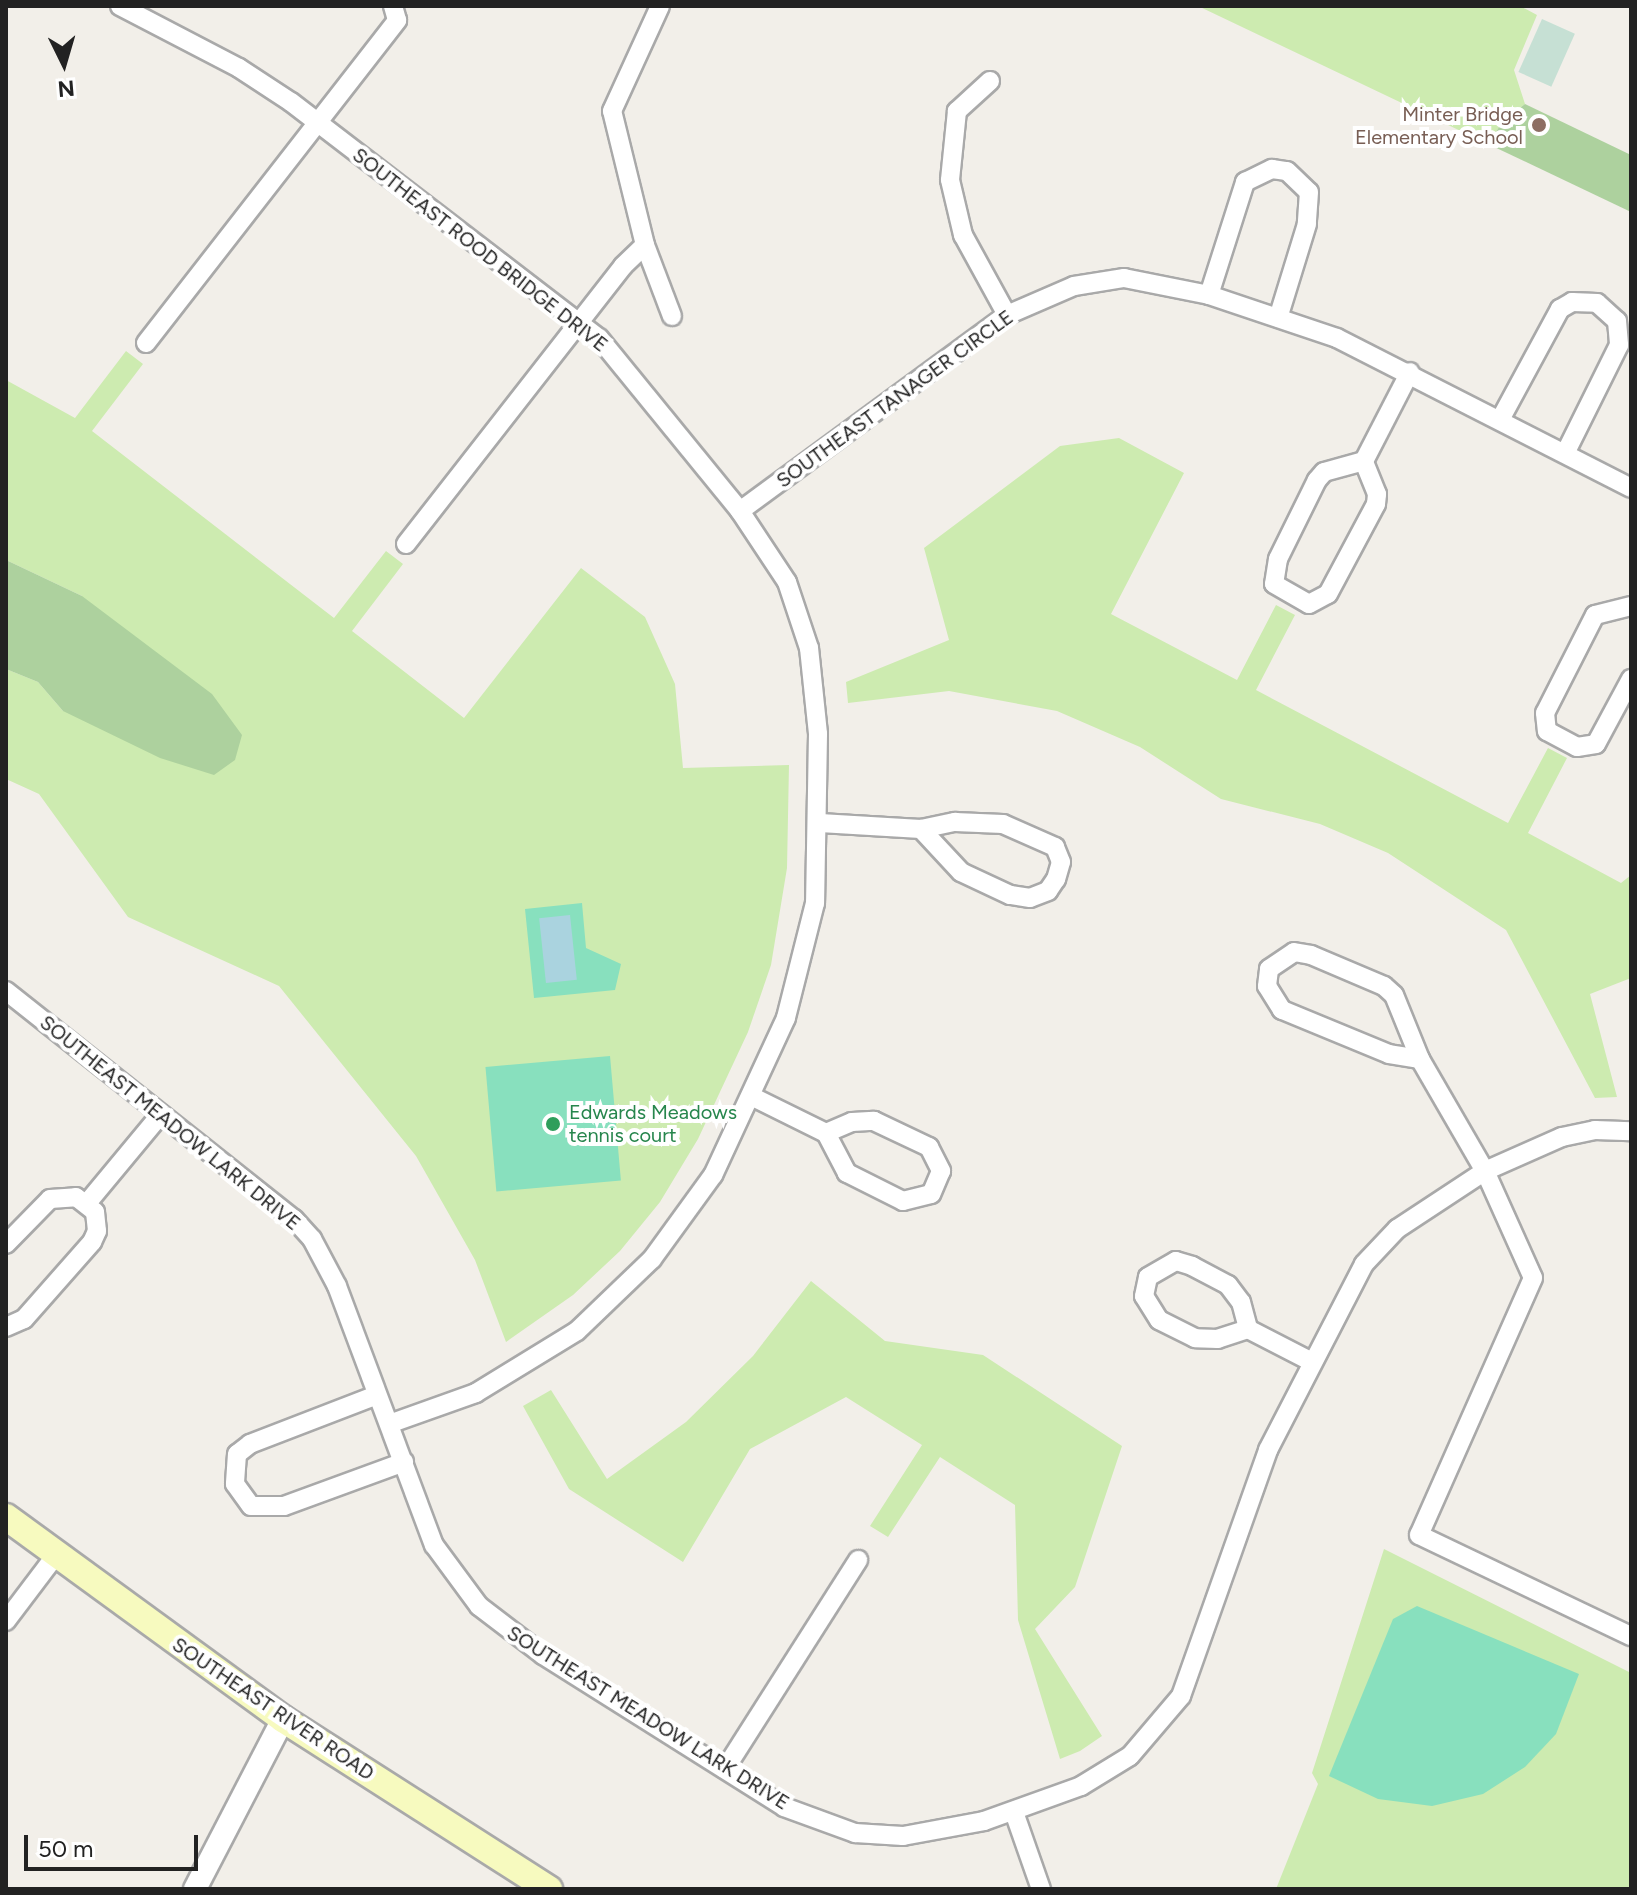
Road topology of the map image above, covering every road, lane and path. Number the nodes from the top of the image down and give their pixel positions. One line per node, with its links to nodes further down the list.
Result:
1 (120, 6): 5 (street, SOUTHEAST ROOD BRIDGE DRIVE)
2 (393, 6): 5 (street)
3 (660, 6): 6 (street)
4 (990, 81): 8 (street)
5 (314, 121): 11 (street, SOUTHEAST ROOD BRIDGE DRIVE); 12 (street)
6 (645, 245): 9 (street); 11 (street)
7 (1209, 295): 8 (street, SOUTHEAST TANAGER CIRCLE); 10 (street, SOUTHEAST TANAGER CIRCLE); 10 (street)
8 (1007, 315): 18 (street, SOUTHEAST TANAGER CIRCLE)
9 (672, 316)
10 (1278, 318): 13 (street, SOUTHEAST TANAGER CIRCLE)
11 (579, 324): 18 (street, SOUTHEAST ROOD BRIDGE DRIVE); 19 (street)
12 (146, 343)
13 (1410, 372): 14 (street, SOUTHEAST TANAGER CIRCLE); 16 (street)
14 (1501, 418): 15 (street, SOUTHEAST TANAGER CIRCLE); 15 (street)
15 (1566, 452): 17 (street, SOUTHEAST TANAGER CIRCLE)
16 (1364, 461): 16 (street)
17 (1631, 488)
18 (740, 511): 22 (street, SOUTHEAST ROOD BRIDGE DRIVE)
19 (406, 544)
20 (1631, 606): 21 (street)
21 (1631, 679)
22 (820, 823): 23 (street); 26 (street, SOUTHEAST ROOD BRIDGE DRIVE)
23 (921, 829): 23 (street)
24 (6, 991): 27 (street, SOUTHEAST MEADOW LARK DRIVE)
25 (1420, 1059): 25 (street); 30 (street)
26 (753, 1097): 29 (street); 37 (street, SOUTHEAST ROOD BRIDGE DRIVE)
27 (161, 1114): 31 (street); 36 (street, SOUTHEAST MEADOW LARK DRIVE)
28 (1631, 1131): 30 (street, SOUTHEAST MEADOW LARK DRIVE)
29 (826, 1133): 29 (street)
30 (1485, 1171): 35 (street, SOUTHEAST MEADOW LARK DRIVE); 43 (street)
31 (88, 1202): 32 (street); 33 (street)
32 (6, 1244)
33 (6, 1327)
34 (1248, 1329): 34 (street); 35 (street)
35 (1310, 1361): 46 (street, SOUTHEAST MEADOW LARK DRIVE)
36 (377, 1395): 37 (street, SOUTHEAST MEADOW LARK DRIVE); 38 (street)
37 (389, 1424): 38 (street, SOUTHEAST MEADOW LARK DRIVE)
38 (404, 1462): 45 (street, SOUTHEAST MEADOW LARK DRIVE)
39 (6, 1517): 40 (main road, SOUTHEAST RIVER ROAD)
40 (56, 1555): 42 (street); 44 (main road, SOUTHEAST RIVER ROAD)
41 (858, 1560): 45 (street)
42 (6, 1621)
43 (1631, 1636)
44 (283, 1719): 47 (street); 48 (main road, SOUTHEAST RIVER ROAD)
45 (725, 1769): 46 (street, SOUTHEAST MEADOW LARK DRIVE)
46 (1014, 1812): 49 (street)
47 (195, 1889)
48 (549, 1889)
49 (1041, 1889)

